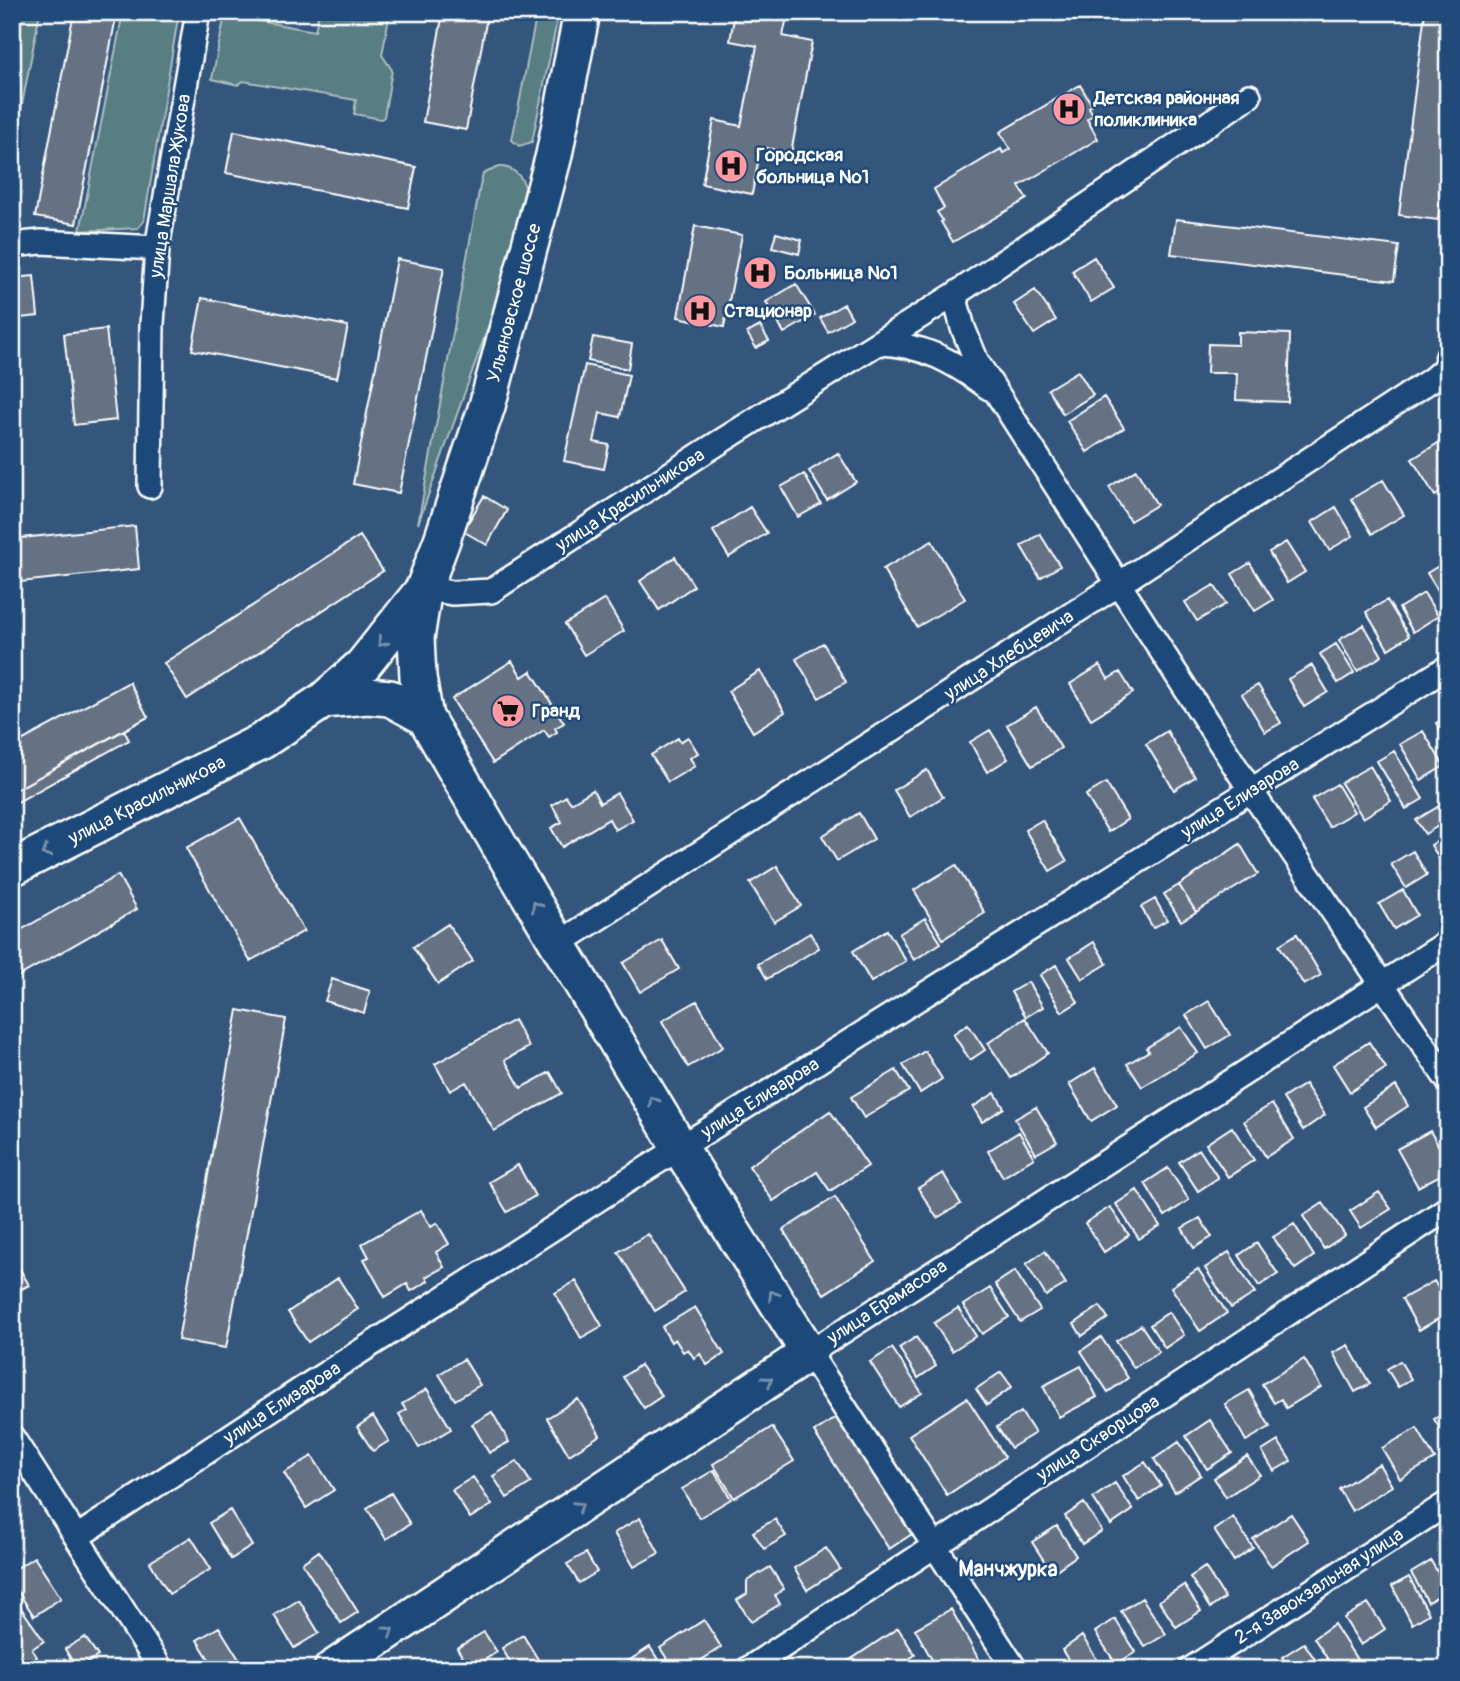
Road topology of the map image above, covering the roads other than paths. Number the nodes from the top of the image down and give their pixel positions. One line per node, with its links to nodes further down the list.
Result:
1 (198, 12): 5 (street, улица Маршала Жукова)
2 (582, 12): 12 (main road, Ульяновское шоссе)
3 (1249, 96): 6 (street, улица Красильникова)
4 (12, 246): 5 (street)
5 (157, 248): 10 (street, улица Маршала Жукова)
6 (954, 295): 7 (street, улица Красильникова); 9 (street)
7 (878, 343): 9 (street); 12 (street, улица Красильникова)
8 (1448, 356): 11 (street, улица Хлебцевича)
9 (997, 394): 11 (street)
10 (150, 486)
11 (1119, 584): 16 (street); 19 (street, улица Хлебцевича)
12 (424, 588): 14 (main road, улица Красильникова, one-way to 14); 15 (main road)
13 (1448, 667): 16 (street, улица Елизарова)
14 (324, 700): 15 (main road); 17 (main road, улица Красильникова, one-way to 17)
15 (425, 717): 19 (main road, one-way to 15)
16 (1251, 791): 20 (street); 22 (street, улица Елизарова)
17 (12, 868)
18 (1448, 942): 20 (street, улица Ерамасова)
19 (558, 944): 22 (main road, one-way to 19)
20 (1382, 984): 21 (street); 24 (street, улица Ерамасова)
21 (1448, 1081)
22 (680, 1148): 24 (main road, one-way to 22); 27 (street, улица Елизарова)
23 (1448, 1208): 28 (street, улица Скворцова)
24 (809, 1353): 28 (street); 30 (main road, улица Ерамасова, one-way to 24)
25 (12, 1437): 27 (street)
26 (1448, 1503): 33 (street, 2-я Завокзальная улица)
27 (77, 1538): 29 (street)
28 (935, 1545): 31 (street, улица Скворцова); 32 (street)
29 (161, 1669)
30 (332, 1669)
31 (748, 1669)
32 (1015, 1669)
33 (1191, 1669)

